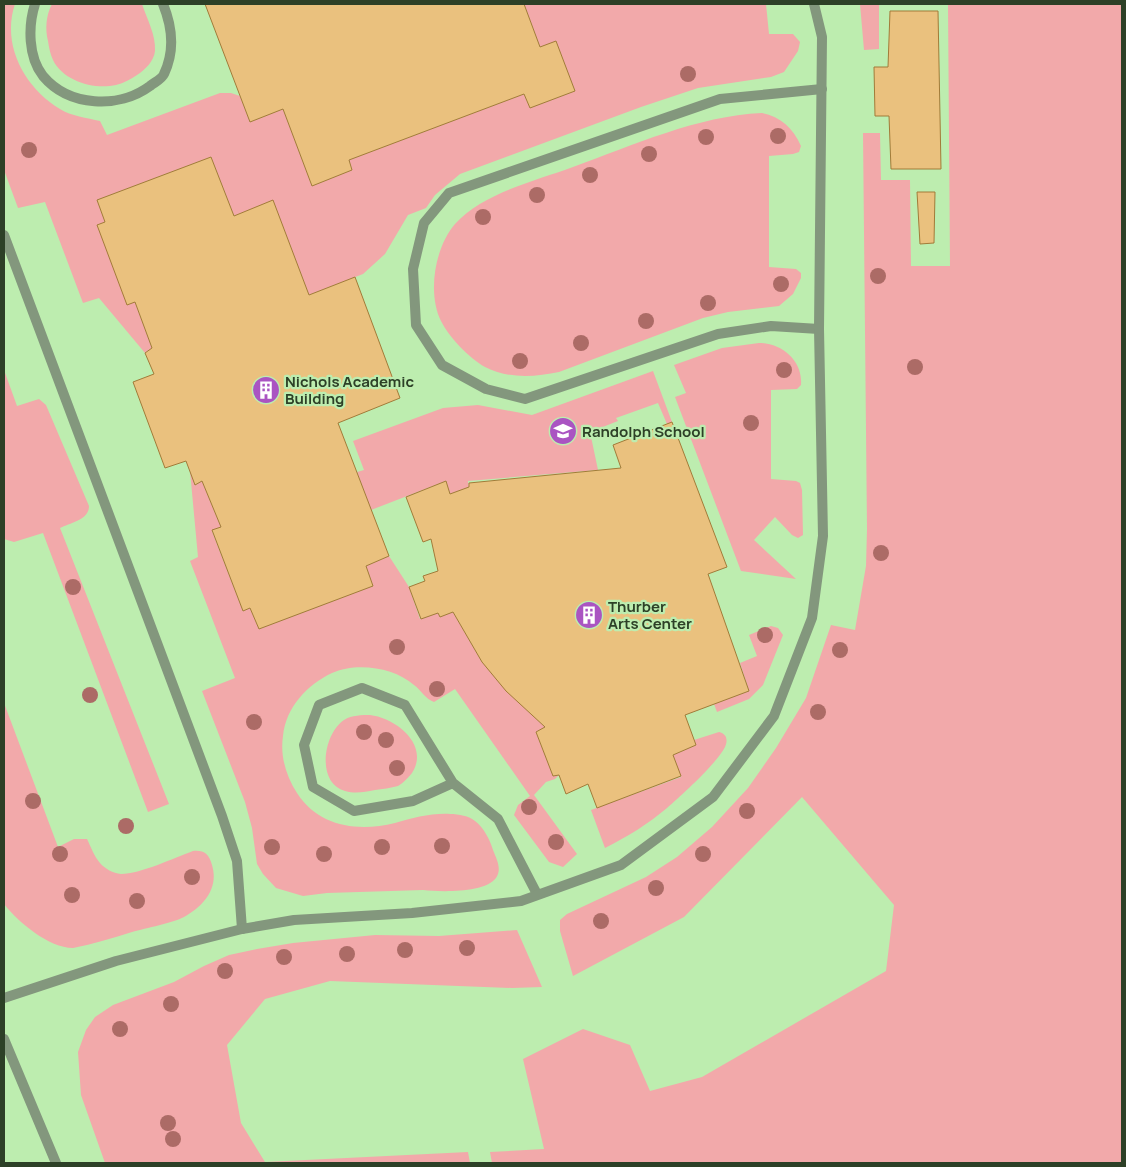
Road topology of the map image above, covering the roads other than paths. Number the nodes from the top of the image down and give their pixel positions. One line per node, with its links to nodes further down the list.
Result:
1 (35, 4): 2 (street)
2 (163, 4)
3 (814, 4): 4 (street)
4 (822, 89): 6 (street); 6 (street)
5 (4, 235): 9 (street)
6 (820, 329): 8 (street)
7 (453, 783): 7 (street); 8 (street)
8 (537, 894): 9 (street)
9 (242, 929): 10 (street)
10 (4, 998)
11 (4, 1039): 12 (street)
12 (56, 1163)

